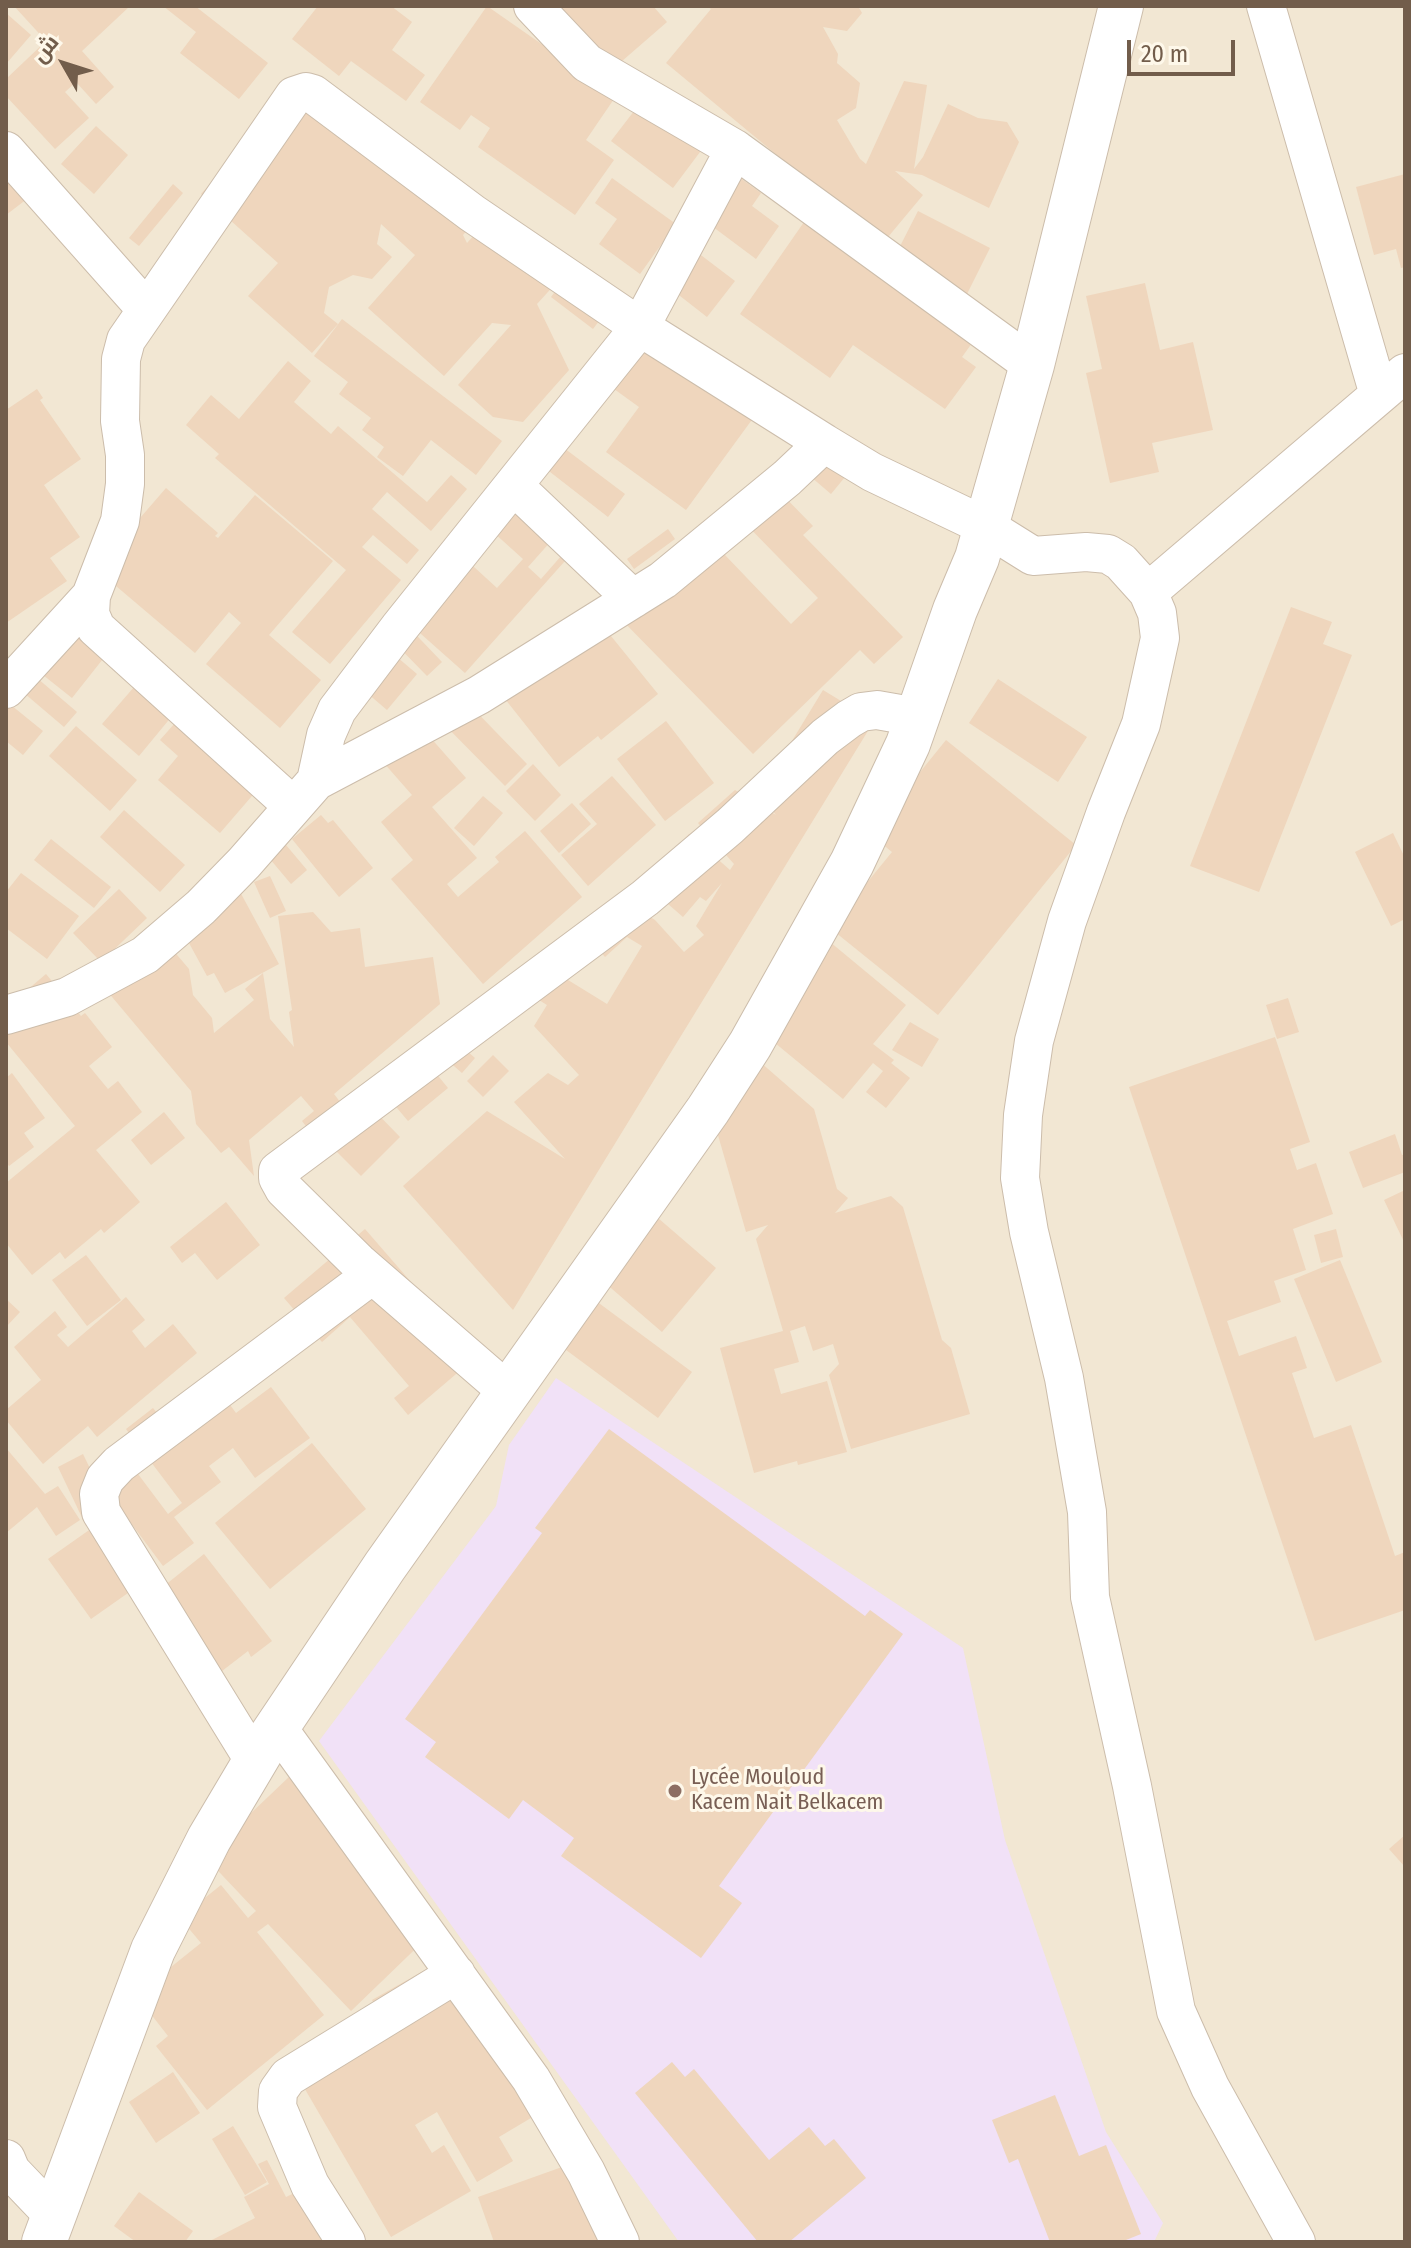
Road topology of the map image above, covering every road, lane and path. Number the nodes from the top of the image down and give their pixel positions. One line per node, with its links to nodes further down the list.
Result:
1 (533, 6): 4 (street)
2 (1121, 6): 8 (street)
3 (1266, 6): 9 (street)
4 (735, 149): 7 (street); 8 (street)
5 (6, 151): 6 (street)
6 (146, 309): 7 (street); 14 (street)
7 (640, 327): 10 (street); 11 (street)
8 (1032, 365): 12 (street)
9 (1392, 384): 13 (street)
10 (824, 443): 12 (street); 15 (street)
11 (514, 486): 15 (street); 18 (street)
12 (985, 526): 13 (street); 17 (street)
13 (1148, 592): 28 (street)
14 (91, 596): 16 (street); 18 (street)
15 (633, 599): 18 (street)
16 (6, 689)
17 (917, 717): 20 (street); 21 (street)
18 (304, 794): 19 (street)
19 (6, 1015)
20 (372, 1275): 21 (street); 22 (street)
21 (507, 1391): 22 (street)
22 (266, 1744): 23 (street); 25 (street)
23 (456, 1974): 26 (street); 27 (street)
24 (6, 2159): 25 (street)
25 (49, 2229)
26 (346, 2242)
27 (620, 2242)
28 (1296, 2242)

